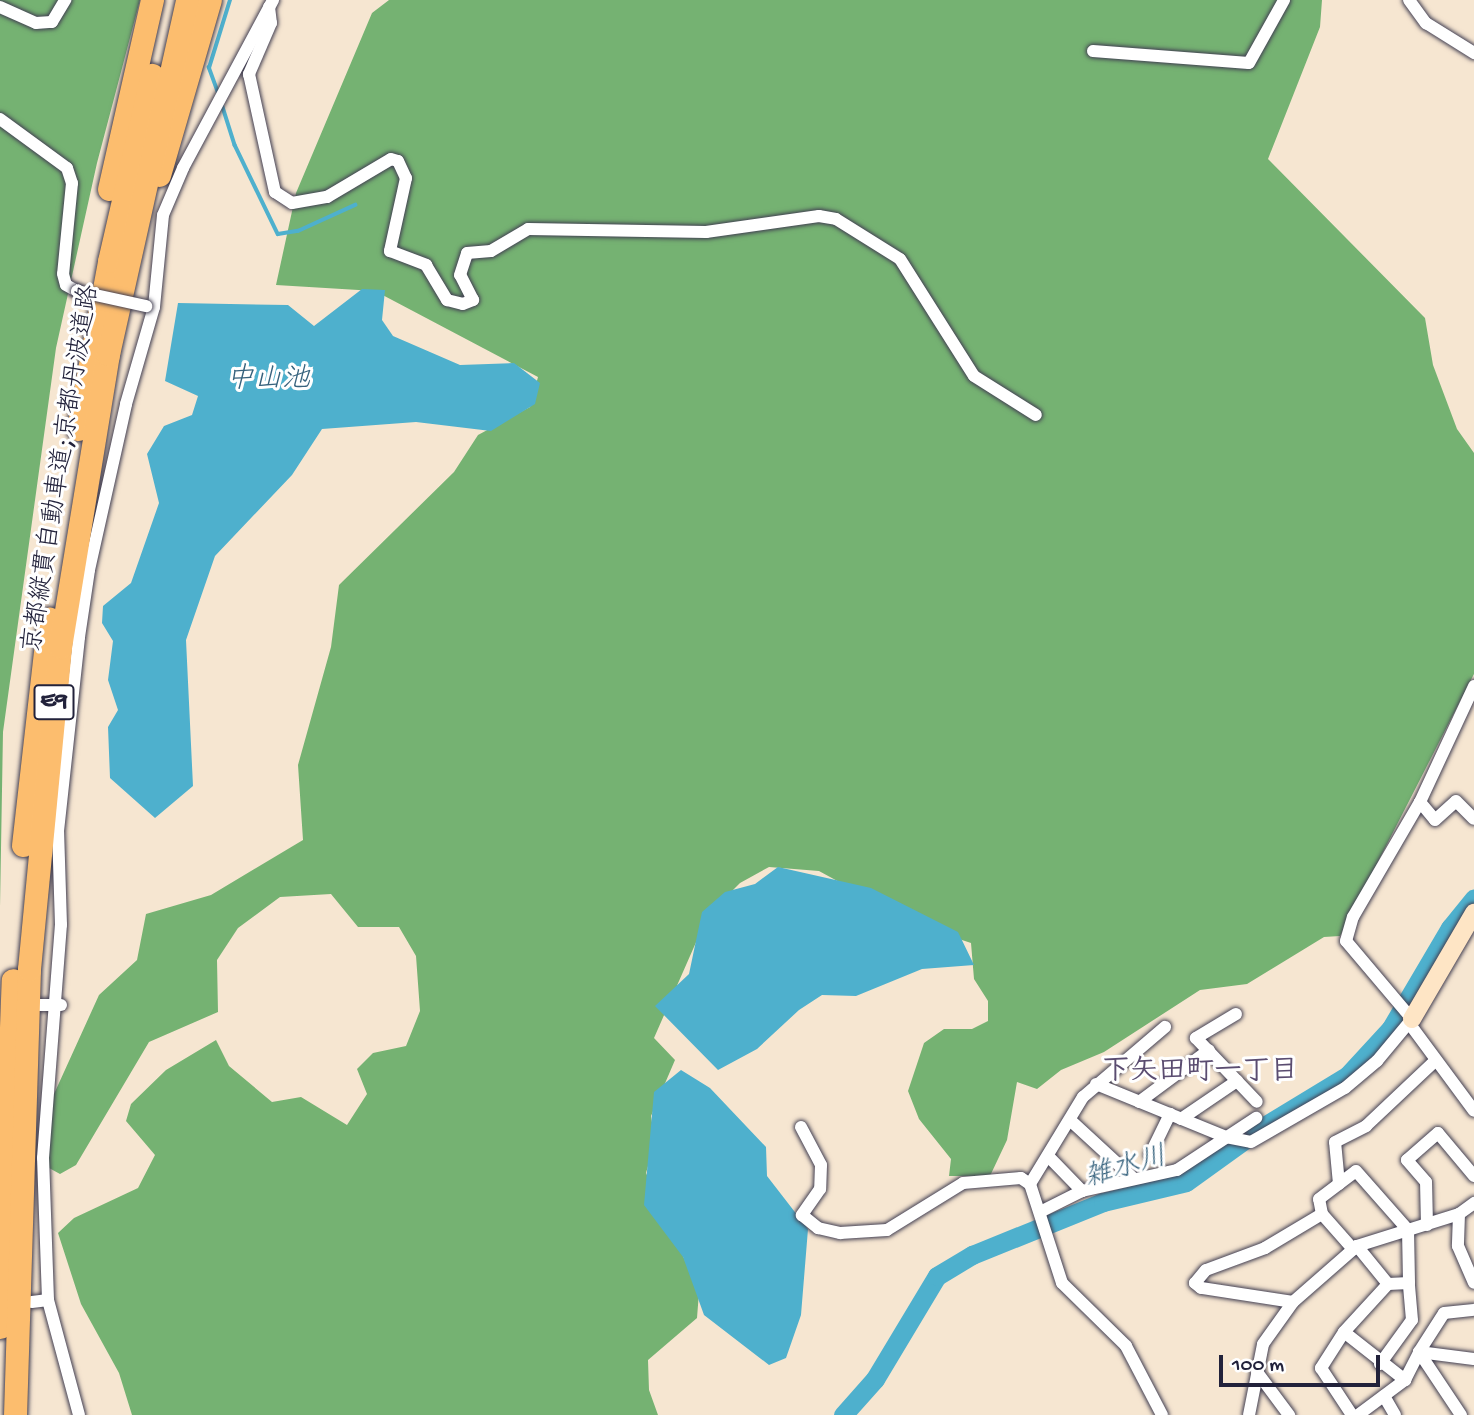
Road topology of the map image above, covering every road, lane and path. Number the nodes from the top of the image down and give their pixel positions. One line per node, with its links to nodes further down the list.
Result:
1 (65, 0): 9 (street)
2 (152, 0): 14 (highway)
3 (170, 0): 14 (highway, 京都縦貫自動車道;京都丹波道路 / E9)
4 (187, 0): 16 (highway, 京都縦貫自動車道;京都丹波道路 / E9)
5 (210, 0): 16 (highway)
6 (1284, 0): 10 (street)
7 (1409, 0): 11 (street)
8 (271, 3): 13 (street); 15 (street)
9 (0, 7)
10 (1093, 51)
11 (1474, 53)
12 (0, 119): 13 (street, bridge)
13 (150, 306): 22 (street)
14 (97, 320): 59 (highway, 京都縦貫自動車道;京都丹波道路 / E9)
15 (1036, 415)
16 (89, 458): 67 (highway, 京都縦貫自動車道;京都丹波道路 / E9)
17 (1474, 686): 18 (street)
18 (1420, 802): 19 (street); 24 (street)
19 (1474, 819)
20 (1474, 913): 24 (street)
21 (40, 1005): 22 (street)
22 (58, 1005): 55 (street)
23 (1236, 1014): 26 (street)
24 (1410, 1021): 27 (street); 37 (street)
25 (1166, 1027): 29 (street)
26 (1209, 1051): 28 (street); 30 (street)
27 (1436, 1060): 32 (street); 43 (street)
28 (1237, 1081): 31 (street); 33 (street)
29 (1096, 1084): 30 (street); 35 (street)
30 (1139, 1102): 33 (street)
31 (1257, 1102)
32 (1474, 1111)
33 (1176, 1116): 37 (street); 38 (street)
34 (1256, 1118): 37 (street)
35 (1070, 1120): 39 (street); 41 (street)
36 (802, 1127): 42 (street)
37 (1226, 1137): 41 (street)
38 (1150, 1155)
39 (1048, 1156): 42 (street); 44 (street)
40 (1474, 1176): 49 (street)
41 (1132, 1177): 44 (street)
42 (1030, 1184): 46 (street)
43 (1339, 1184): 47 (street); 50 (street)
44 (1083, 1191): 46 (street)
45 (1474, 1203): 48 (street)
46 (1042, 1211): 69 (street)
47 (1322, 1214): 51 (street); 57 (street)
48 (1459, 1214): 49 (street); 53 (street)
49 (1427, 1225): 50 (street)
50 (1408, 1230): 51 (street); 52 (street)
51 (1355, 1247): 54 (street); 57 (street)
52 (1409, 1283): 54 (street); 63 (street)
53 (1474, 1283)
54 (1388, 1284): 60 (street)
55 (48, 1300): 56 (street); 68 (street)
56 (32, 1302)
57 (1293, 1302): 64 (street)
58 (1474, 1310): 61 (street)
59 (0, 1327)
60 (1344, 1332): 63 (street); 72 (street)
61 (1419, 1352): 62 (street); 65 (street); 75 (street)
62 (1474, 1359)
63 (1380, 1364): 65 (street)
64 (1257, 1372): 70 (street); 71 (street)
65 (1405, 1380): 66 (street)
66 (1384, 1396): 73 (street); 74 (street)
67 (15, 1415)
68 (79, 1415)
69 (1162, 1415)
70 (1249, 1415)
71 (1289, 1415)
72 (1352, 1415)
73 (1358, 1415)
74 (1395, 1415)
75 (1461, 1415)

